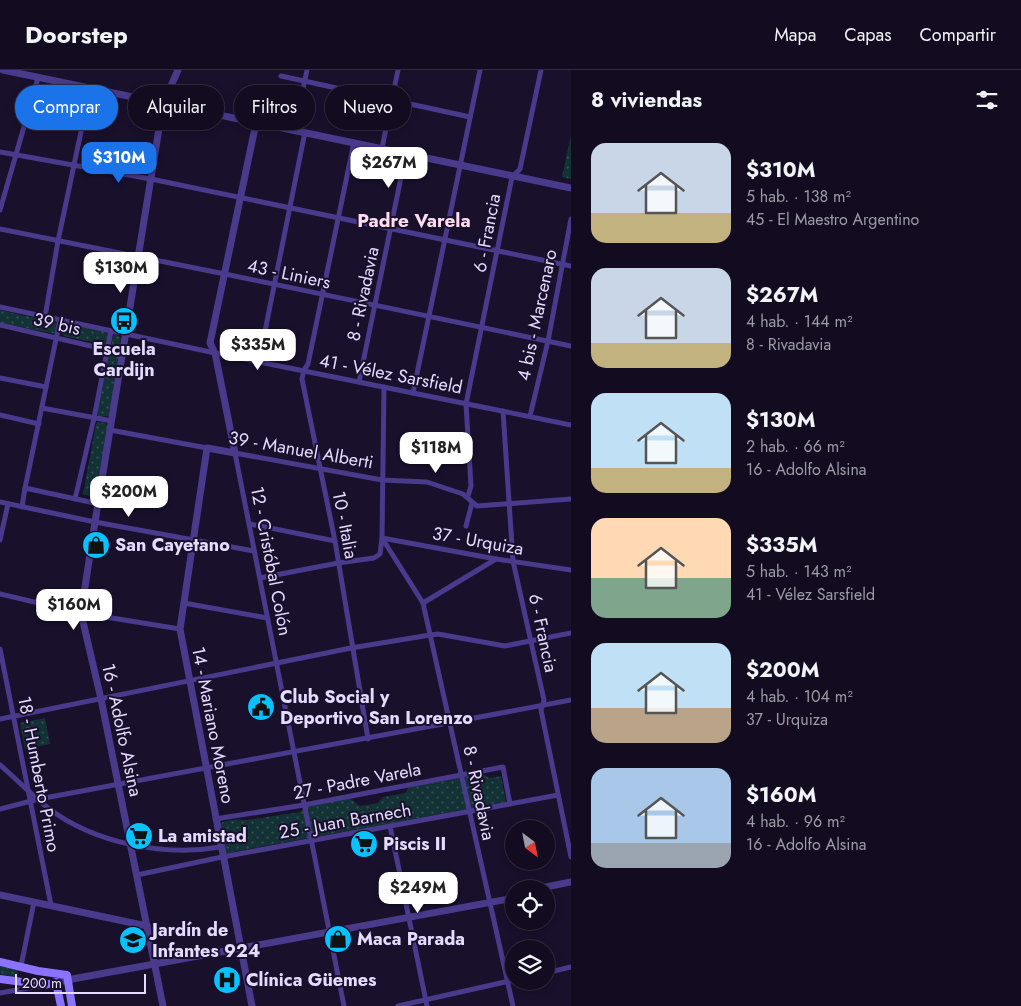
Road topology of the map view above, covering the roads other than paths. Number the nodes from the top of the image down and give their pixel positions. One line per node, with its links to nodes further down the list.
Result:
1 (3, 70): 8 (street)
2 (178, 70): 11 (street, 16 - Adolfo Alsina)
3 (307, 70): 9 (street)
4 (398, 70): 13 (street)
5 (480, 70): 16 (street)
6 (541, 70): 30 (street, 6 - Francia)
7 (281, 76): 9 (street)
8 (38, 78): 10 (street); 27 (street)
9 (305, 82): 12 (street); 14 (street)
10 (71, 85)
11 (171, 85)
12 (304, 85)
13 (395, 85)
14 (325, 86)
15 (411, 104): 16 (street)
16 (470, 117): 28 (street)
17 (81, 130): 29 (street)
18 (159, 130): 31 (street, 16 - Adolfo Alsina)
19 (255, 130): 33 (street, 12 - Cristóbal Colón)
20 (294, 130): 22 (street)
21 (386, 130): 24 (street)
22 (304, 132): 23 (street); 34 (street)
23 (354, 142): 24 (street); 36 (street, 10 - Italia)
24 (382, 148): 26 (street)
25 (0, 152): 27 (street)
26 (406, 153): 28 (street); 38 (street, 8 - Rivadavia)
27 (15, 155): 29 (street); 35 (street)
28 (459, 164): 30 (street); 40 (street)
29 (74, 166): 31 (street); 41 (street)
30 (512, 177): 32 (street); 42 (street, 6 - Francia)
31 (151, 179): 33 (street); 43 (street, 16 - Adolfo Alsina)
32 (571, 188)
33 (241, 198): 34 (street); 46 (street, 12 - Cristóbal Colón)
34 (289, 207): 36 (street); 47 (street)
35 (0, 210)
36 (338, 218): 38 (street); 48 (street, 10 - Italia)
37 (571, 219): 44 (street, 4 bis - Marcenaro)
38 (391, 228): 40 (street); 49 (street, 8 - Rivadavia)
39 (0, 229): 41 (street, 43 - Liniers)
40 (444, 240): 42 (street); 52 (street)
41 (58, 241): 43 (street, 43 - Liniers); 51 (street)
42 (498, 250): 44 (street); 55 (street, 6 - Francia)
43 (138, 257): 46 (street, 43 - Liniers); 57 (street, 16 - Adolfo Alsina)
44 (562, 264): 45 (street); 59 (street, 4 bis - Marcenaro)
45 (571, 266)
46 (225, 274): 47 (street, 43 - Liniers); 62 (street, 12 - Cristóbal Colón)
47 (275, 285): 48 (street, 43 - Liniers); 63 (street)
48 (322, 295): 49 (street, 43 - Liniers); 64 (street, 10 - Italia)
49 (375, 306): 52 (street, 43 - Liniers); 66 (street, 8 - Rivadavia)
50 (0, 307): 51 (street, 41 - Vélez Sarsfield)
51 (46, 317): 53 (street, 41 - Vélez Sarsfield)
52 (428, 317): 55 (street, 43 - Liniers); 69 (street)
53 (60, 320): 56 (street, 41 - Vélez Sarsfield); 58 (street)
54 (0, 325): 58 (street, 39 bis)
55 (482, 328): 59 (street, 43 - Liniers); 70 (street, 6 - Francia)
56 (111, 331): 57 (street, 41 - Vélez Sarsfield); 61 (street)
57 (125, 334): 62 (street, 41 - Vélez Sarsfield); 76 (street, 16 - Adolfo Alsina)
58 (57, 337): 61 (street, 39 bis); 67 (street)
59 (548, 341): 60 (street, 43 - Liniers); 74 (street, 4 bis - Marcenaro)
60 (571, 346)
61 (108, 350): 75 (street)
62 (215, 353): 63 (street, 41 - Vélez Sarsfield); 81 (street, 12 - Cristóbal Colón)
63 (259, 361): 64 (street, 41 - Vélez Sarsfield)
64 (304, 370): 66 (street, 41 - Vélez Sarsfield); 82 (street, 10 - Italia)
65 (0, 378): 67 (street)
66 (359, 382): 68 (street, 41 - Vélez Sarsfield)
67 (46, 387): 71 (street)
68 (384, 387): 69 (street, 41 - Vélez Sarsfield); 83 (street)
69 (413, 393): 70 (street, 41 - Vélez Sarsfield)
70 (466, 404): 72 (street, 41 - Vélez Sarsfield); 85 (street, 6 - Francia)
71 (42, 408): 75 (street); 77 (street)
72 (503, 411): 74 (street, 41 - Vélez Sarsfield); 92 (street, 6 - Francia)
73 (0, 415): 77 (street)
74 (530, 416): 78 (street, 41 - Vélez Sarsfield)
75 (94, 418): 76 (street); 86 (street)
76 (112, 421): 79 (street, 16 - Adolfo Alsina)
77 (39, 424): 84 (street)
78 (571, 425)
79 (110, 430): 80 (street, 39 - Manuel Alberti); 91 (street, 16 - Adolfo Alsina)
80 (207, 448): 81 (street, 39 - Manuel Alberti); 99 (street, 14 - Mariano Moreno)
81 (235, 453): 82 (street, 39 - Manuel Alberti); 95 (street, 12 - Cristóbal Colón)
82 (320, 468): 83 (street, 39 - Manuel Alberti); 100 (street, 10 - Italia)
83 (382, 480): 85 (street, 39 - Manuel Alberti); 97 (street)
84 (25, 488): 86 (street); 93 (street)
85 (468, 496): 89 (street)
86 (75, 499): 91 (street)
87 (571, 499): 92 (street)
88 (0, 502): 90 (street)
89 (472, 503): 92 (street); 96 (street)
90 (8, 504): 93 (street); 98 (street)
91 (98, 504): 94 (street, 16 - Adolfo Alsina)
92 (508, 504): 103 (street, 6 - Francia)
93 (22, 507): 94 (street)
94 (95, 522): 99 (street); 110 (street, 16 - Adolfo Alsina)
95 (250, 524): 100 (street); 101 (street, 12 - Cristóbal Colón)
96 (466, 526)
97 (382, 538): 102 (street, 37 - Urquiza); 104 (street); 109 (street, 8 - Rivadavia)
98 (0, 540)
99 (194, 540): 101 (street); 108 (street, 14 - Mariano Moreno)
100 (335, 540): 104 (street, 10 - Italia)
101 (254, 551): 106 (street, 12 - Cristóbal Colón)
102 (496, 559): 103 (street, 37 - Urquiza); 109 (street)
103 (513, 561): 105 (street, 37 - Urquiza); 115 (street, 6 - Francia)
104 (338, 563): 106 (street); 116 (street, 10 - Italia)
105 (571, 570)
106 (260, 578): 111 (street, 12 - Cristóbal Colón)
107 (0, 594): 110 (street)
108 (184, 602): 111 (street); 112 (street, 14 - Mariano Moreno)
109 (423, 603): 114 (street, 8 - Rivadavia)
110 (82, 613): 112 (street); 121 (street, 16 - Adolfo Alsina)
111 (267, 618): 118 (street, 12 - Cristóbal Colón)
112 (180, 629): 119 (street, 14 - Mariano Moreno)
113 (571, 633): 115 (street)
114 (430, 635): 115 (street); 116 (street); 126 (street, 8 - Rivadavia)
115 (531, 640): 123 (street, 6 - Francia)
116 (351, 648): 118 (street); 127 (street, 10 - Italia)
117 (0, 649): 120 (street, 18 - Humberto Primo)
118 (276, 664): 119 (street); 128 (street, 12 - Cristóbal Colón)
119 (190, 680): 121 (street); 130 (street, 14 - Mariano Moreno)
120 (3, 681): 124 (street, 18 - Humberto Primo)
121 (101, 699): 124 (street); 132 (street, 16 - Adolfo Alsina)
122 (571, 700): 123 (street)
123 (542, 705): 126 (street); 134 (street, 6 - Francia)
124 (14, 716): 125 (street); 133 (street, 18 - Humberto Primo)
125 (0, 719)
126 (450, 723): 127 (street); 131 (street, 8 - Rivadavia)
127 (368, 738): 128 (street)
128 (293, 752): 130 (street); 138 (street, 12 - Cristóbal Colón)
129 (0, 765): 133 (street)
130 (206, 769): 132 (street); 141 (street, 14 - Mariano Moreno)
131 (461, 775): 137 (street, 27 - Padre Varela); 138 (street, 27 - Padre Varela); 140 (street, 8 - Rivadavia)
132 (118, 784): 135 (street); 144 (street, 16 - Adolfo Alsina)
133 (28, 790): 135 (street); 136 (street, 18 - Humberto Primo)
134 (558, 796): 137 (street, 25 - Juan Barnech); 147 (street, 6 - Francia)
135 (39, 799): 136 (street); 144 (street)
136 (30, 801): 139 (street); 158 (street, 18 - Humberto Primo)
137 (510, 804): 140 (street, 25 - Juan Barnech)
138 (304, 805): 141 (street, 27 - Padre Varela); 143 (street, 12 - Cristóbal Colón)
139 (0, 809)
140 (468, 812): 142 (street, 25 - Juan Barnech); 156 (street, 8 - Rivadavia)
141 (215, 819): 145 (street, 14 - Mariano Moreno)
142 (390, 826): 143 (street, 25 - Juan Barnech); 159 (street)
143 (311, 841): 146 (street, 25 - Juan Barnech); 161 (street, 12 - Cristóbal Colón)
144 (131, 845): 145 (street); 148 (street, 16 - Adolfo Alsina)
145 (220, 847): 146 (street, 14 - Mariano Moreno)
146 (222, 857): 148 (street, 25 - Juan Barnech); 162 (street, 14 - Mariano Moreno)
147 (571, 858)
148 (137, 875): 160 (street, 16 - Adolfo Alsina)
149 (571, 882): 150 (street)
150 (555, 885)
151 (571, 887): 152 (street)
152 (555, 890)
153 (0, 895): 157 (street)
154 (505, 895): 156 (street)
155 (505, 899): 156 (street)
156 (488, 900): 159 (street); 169 (street, 8 - Rivadavia)
157 (34, 902): 158 (street); 165 (street)
158 (51, 905): 160 (street)
159 (408, 915): 161 (street); 178 (street)
160 (147, 926): 164 (street, 16 - Adolfo Alsina)
161 (328, 930): 162 (street); 183 (street, 12 - Cristóbal Colón)
162 (239, 946): 164 (street); 182 (street, 14 - Mariano Moreno)
163 (0, 962): 165 (main road)
164 (154, 962): 170 (street); 181 (street, 16 - Adolfo Alsina)
165 (21, 966): 167 (main road); 174 (main road)
166 (571, 967): 168 (street)
167 (38, 970): 170 (main road); 174 (main road)
168 (555, 971)
169 (505, 972)
170 (67, 977): 172 (street); 180 (main road)
171 (0, 978): 174 (main road)
172 (56, 982): 175 (main road); 179 (main road)
173 (505, 982): 178 (street)
174 (30, 983): 175 (main road)
175 (45, 985): 177 (street)
176 (509, 990): 185 (street, 8 - Rivadavia)
177 (0, 993)
178 (426, 1003): 184 (street)
179 (61, 1006)
180 (72, 1006)
181 (163, 1006)
182 (252, 1006)
183 (344, 1006)
184 (398, 1006)
185 (513, 1006)

